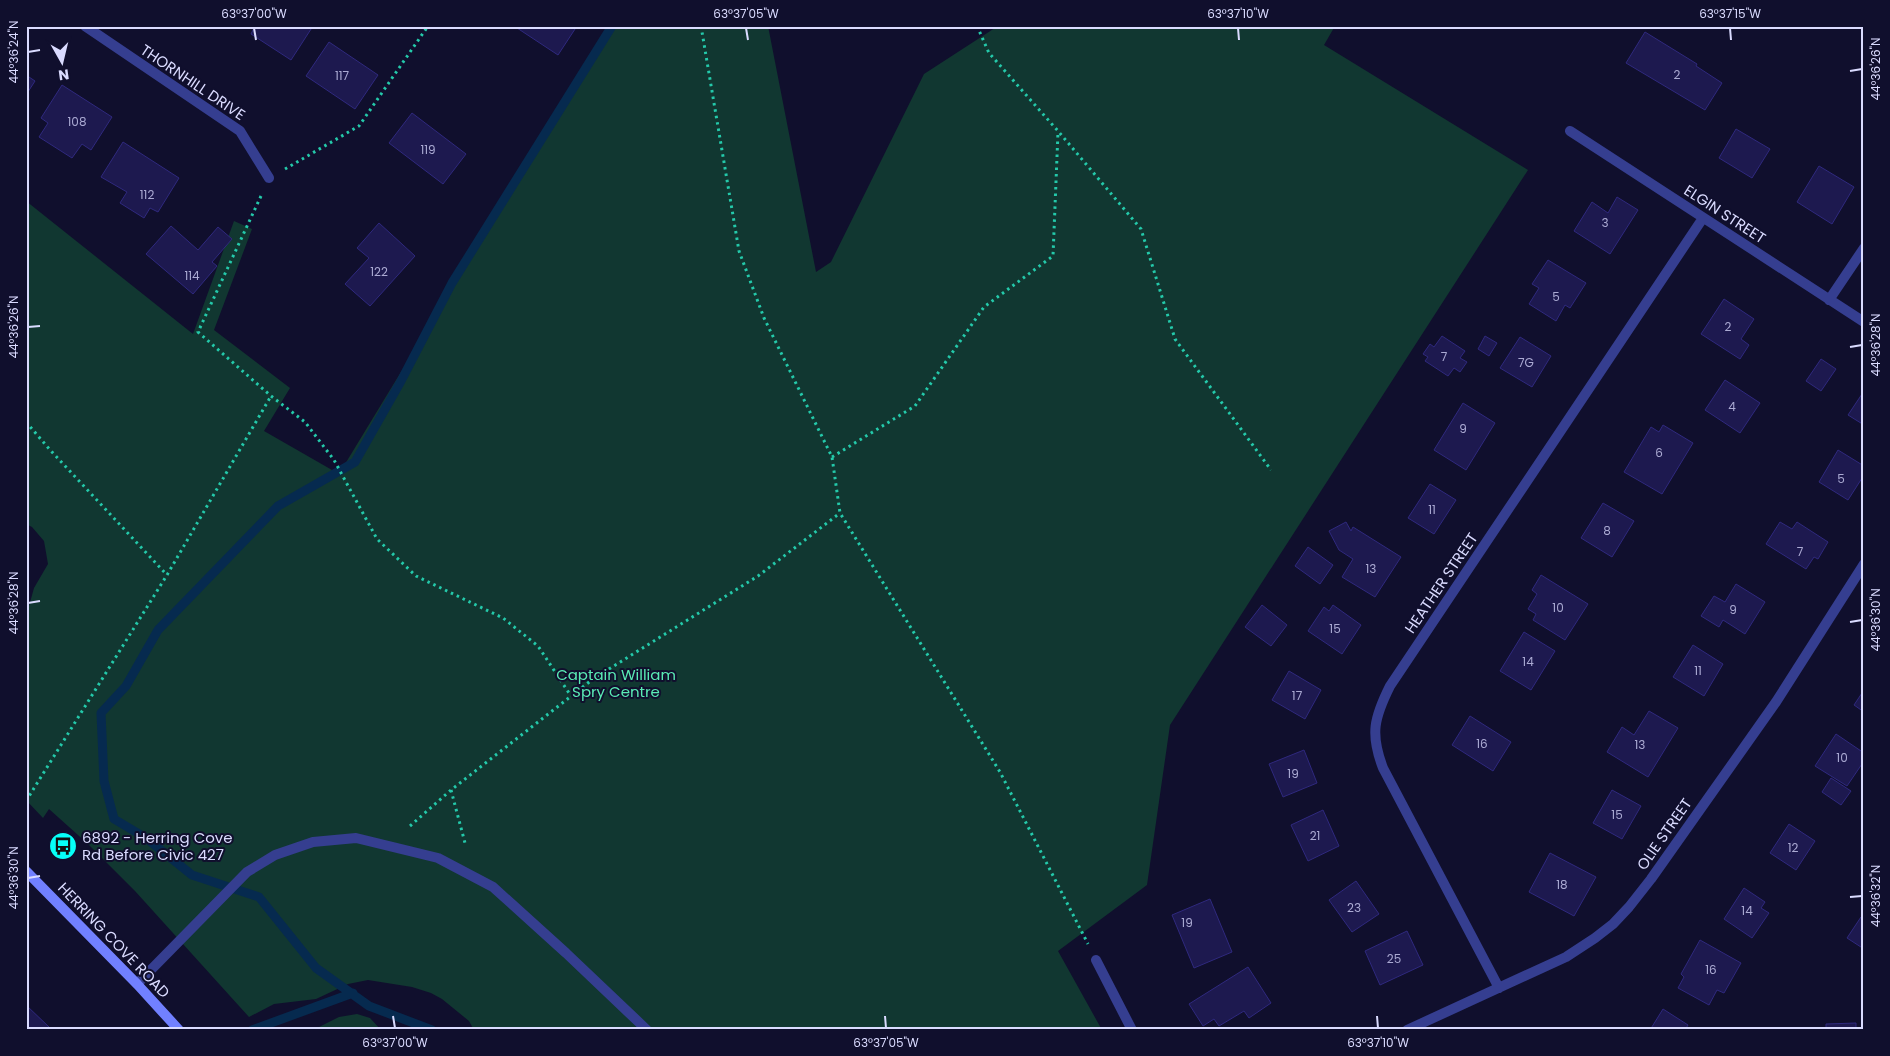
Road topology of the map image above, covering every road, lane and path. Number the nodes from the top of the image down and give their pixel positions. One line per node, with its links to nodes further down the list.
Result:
1 (85, 26): 7 (street, THORNHILL DRIVE)
2 (428, 26): 7 (path)
3 (701, 26): 14 (path)
4 (978, 26): 5 (path)
5 (1058, 131): 14 (path); 15 (path)
6 (1570, 131): 8 (street, ELGIN STREET)
7 (269, 178): 12 (path)
8 (1703, 218): 10 (street, ELGIN STREET); 27 (street, HEATHER STREET)
9 (1864, 248): 10 (street)
10 (1830, 300): 11 (street, ELGIN STREET)
11 (1864, 322)
12 (271, 396): 18 (path); 19 (path)
13 (26, 422): 18 (path)
14 (832, 457): 16 (path)
15 (1271, 470)
16 (840, 513): 19 (path); 25 (path)
17 (1864, 564): 27 (street, OLIE STREET)
18 (167, 575): 21 (path)
19 (571, 696): 20 (path)
20 (451, 790): 22 (path); 23 (path)
21 (26, 801)
22 (410, 826)
23 (465, 843)
24 (26, 871): 26 (main road, HERRING COVE ROAD)
25 (1096, 960): 30 (street)
26 (137, 984): 28 (main road, HERRING COVE ROAD); 29 (street)
27 (1499, 988): 31 (street, OLIE STREET)
28 (176, 1027)
29 (647, 1030)
30 (1132, 1030)
31 (1407, 1030)

